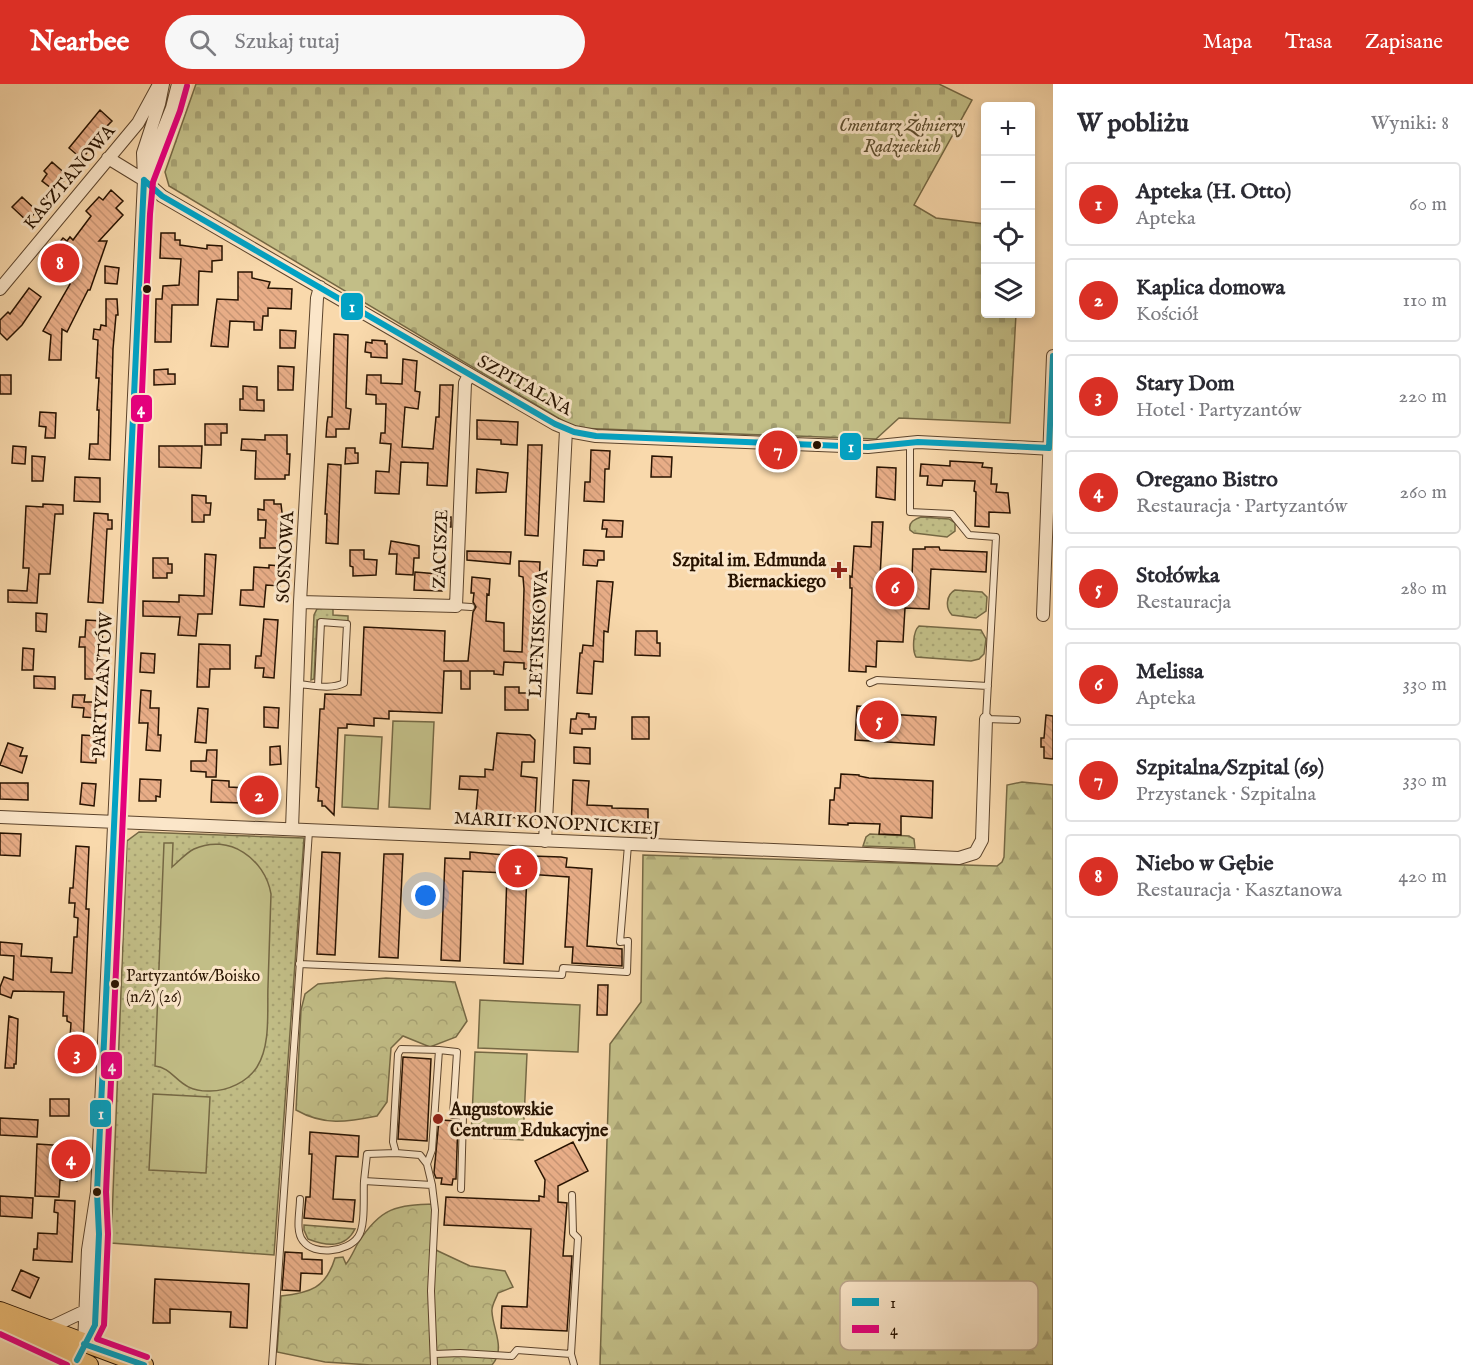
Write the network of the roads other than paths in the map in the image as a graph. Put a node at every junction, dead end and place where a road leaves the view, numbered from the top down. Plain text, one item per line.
1 (161, 84) edge
2 (178, 84) edge
3 (108, 158) junction
4 (144, 180) junction
5 (320, 287) junction
6 (0, 289) edge
7 (1053, 356) edge
8 (469, 375) junction
9 (566, 429) junction
10 (910, 442) junction
11 (1051, 449) edge
12 (300, 603) junction
13 (456, 606) junction
14 (471, 607) dead end
15 (1043, 615) dead end
16 (870, 683) dead end
17 (298, 684) junction
18 (318, 686) junction
19 (988, 686) junction
20 (986, 719) junction
21 (1017, 720) dead end
22 (0, 817) edge
23 (114, 823) junction
24 (292, 829) junction
25 (309, 831) junction
26 (545, 841) junction
27 (628, 844) junction
28 (299, 964) junction
29 (439, 1050) junction
30 (396, 1153) junction
31 (427, 1164) junction
32 (364, 1181) junction
33 (432, 1185) junction
34 (461, 1189) dead end
35 (97, 1192) junction
36 (572, 1195) dead end
37 (300, 1199) dead end
38 (0, 1311) edge
39 (85, 1311) junction
40 (0, 1324) edge
41 (47, 1329) junction
42 (435, 1354) junction
43 (572, 1354) junction
44 (83, 1356) edge
45 (144, 1365) edge
46 (272, 1365) edge
47 (434, 1365) edge
48 (574, 1365) edge

1 - 3 street, KASZTANOWA
1 - 4 street, PARTYZANTÓW
2 - 4 street
3 - 4 street, SZPITALNA
3 - 6 street, KASZTANOWA
4 - 5 street, SZPITALNA
4 - 23 street, PARTYZANTÓW
5 - 8 street, SZPITALNA
5 - 12 street, SOSNOWA
7 - 11 street
8 - 9 street, SZPITALNA
8 - 13 street, ZACISZE
9 - 10 street, SZPITALNA
9 - 26 street, LETNISKOWA
10 - 11 street, SZPITALNA
10 - 19 lane
11 - 15 street
12 - 13 street, ZACISZE
12 - 17 street, SOSNOWA
13 - 14 lane
16 - 19 lane
17 - 18 lane
17 - 24 street, SOSNOWA
18 - 18 lane
19 - 20 lane
20 - 21 lane
20 - 27 street, MARII KONOPNICKIEJ
22 - 23 street, MARII KONOPNICKIEJ
23 - 24 street, MARII KONOPNICKIEJ
23 - 35 street, PARTYZANTÓW
24 - 25 street, MARII KONOPNICKIEJ
25 - 26 street, MARII KONOPNICKIEJ
25 - 28 lane
26 - 27 street, MARII KONOPNICKIEJ
27 - 28 lane
28 - 46 lane
29 - 30 lane
29 - 31 lane
29 - 34 lane
30 - 31 lane
30 - 32 lane
31 - 33 lane
32 - 33 lane
32 - 37 lane
33 - 42 lane
35 - 39 street, PARTYZANTÓW
35 - 44 street, PARTYZANTÓW
36 - 43 lane
38 - 41 main road
39 - 41 street
39 - 44 street, PARTYZANTÓW
40 - 44 main road
41 - 44 main road
42 - 43 lane
42 - 47 lane
43 - 48 lane
44 - 45 main road

